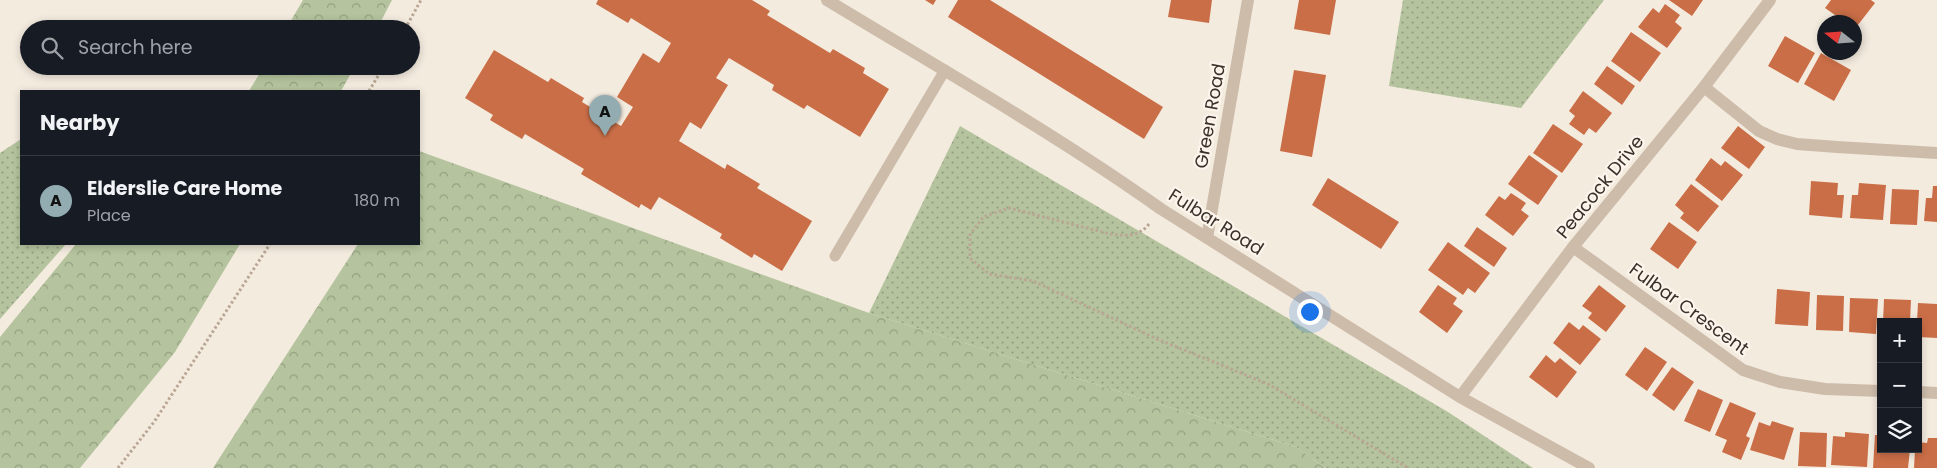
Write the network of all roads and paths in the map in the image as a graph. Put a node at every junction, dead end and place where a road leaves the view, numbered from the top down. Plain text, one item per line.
1 (421, 0) edge
2 (827, 0) edge
3 (1248, 0) edge
4 (1770, 0) edge
5 (410, 20) edge
6 (945, 70) junction
7 (379, 75) edge
8 (1704, 87) junction
9 (370, 90) edge
10 (1937, 154) edge
11 (1161, 209) junction
12 (1207, 238) junction
13 (269, 245) edge
14 (1573, 247) junction
15 (835, 256) dead end
16 (1877, 391) edge
17 (1922, 392) edge
18 (1937, 393) edge
19 (1460, 397) junction
20 (118, 468) edge
21 (1408, 468) edge
22 (1590, 468) edge

1 - 5 path
2 - 6 street, Fulbar Road
3 - 12 street, Green Road
4 - 8 street, Peacock Drive
6 - 11 street, Fulbar Road
6 - 15 lane
7 - 9 path
8 - 10 street
8 - 14 street, Peacock Drive
11 - 12 street, Fulbar Road
11 - 21 path
12 - 19 street, Fulbar Road
13 - 20 path
14 - 16 street, Fulbar Crescent
14 - 19 street, Peacock Drive
17 - 18 street
19 - 22 street, Fulbar Road

